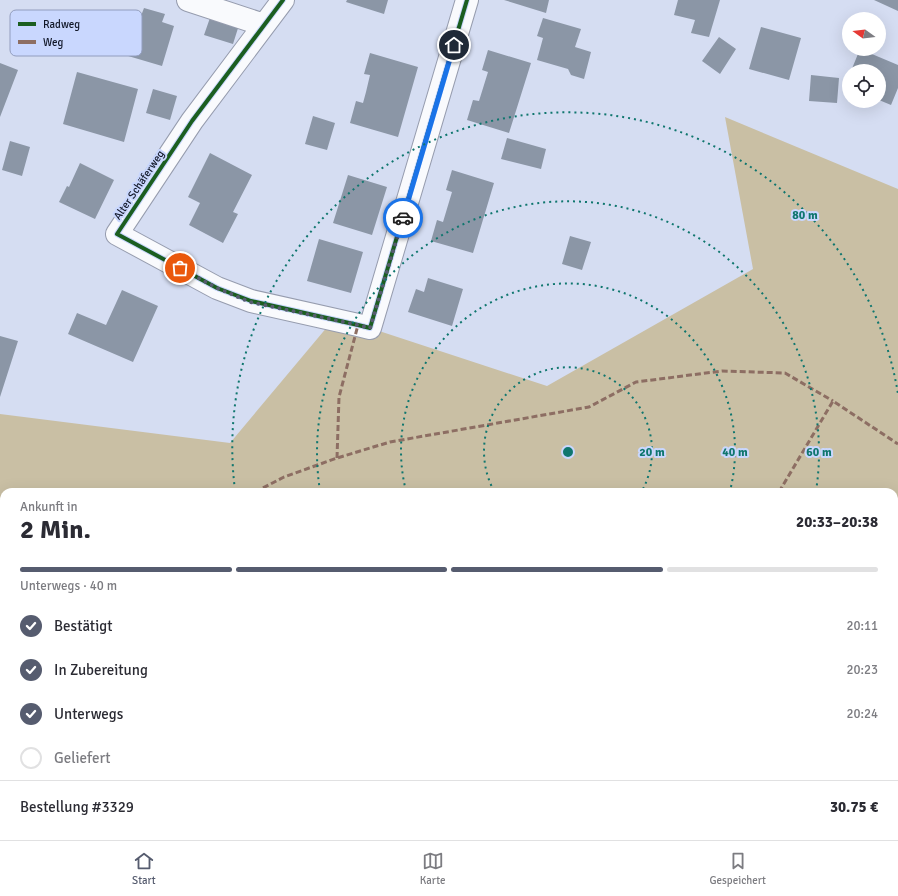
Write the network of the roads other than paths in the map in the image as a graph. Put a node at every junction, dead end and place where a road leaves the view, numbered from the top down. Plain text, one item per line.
1 (188, 0) edge
2 (283, 0) edge
3 (467, 0) edge
4 (264, 25) junction

1 - 4 street
2 - 4 street, Alter Schäferweg
3 - 4 street, Alter Schäferweg

